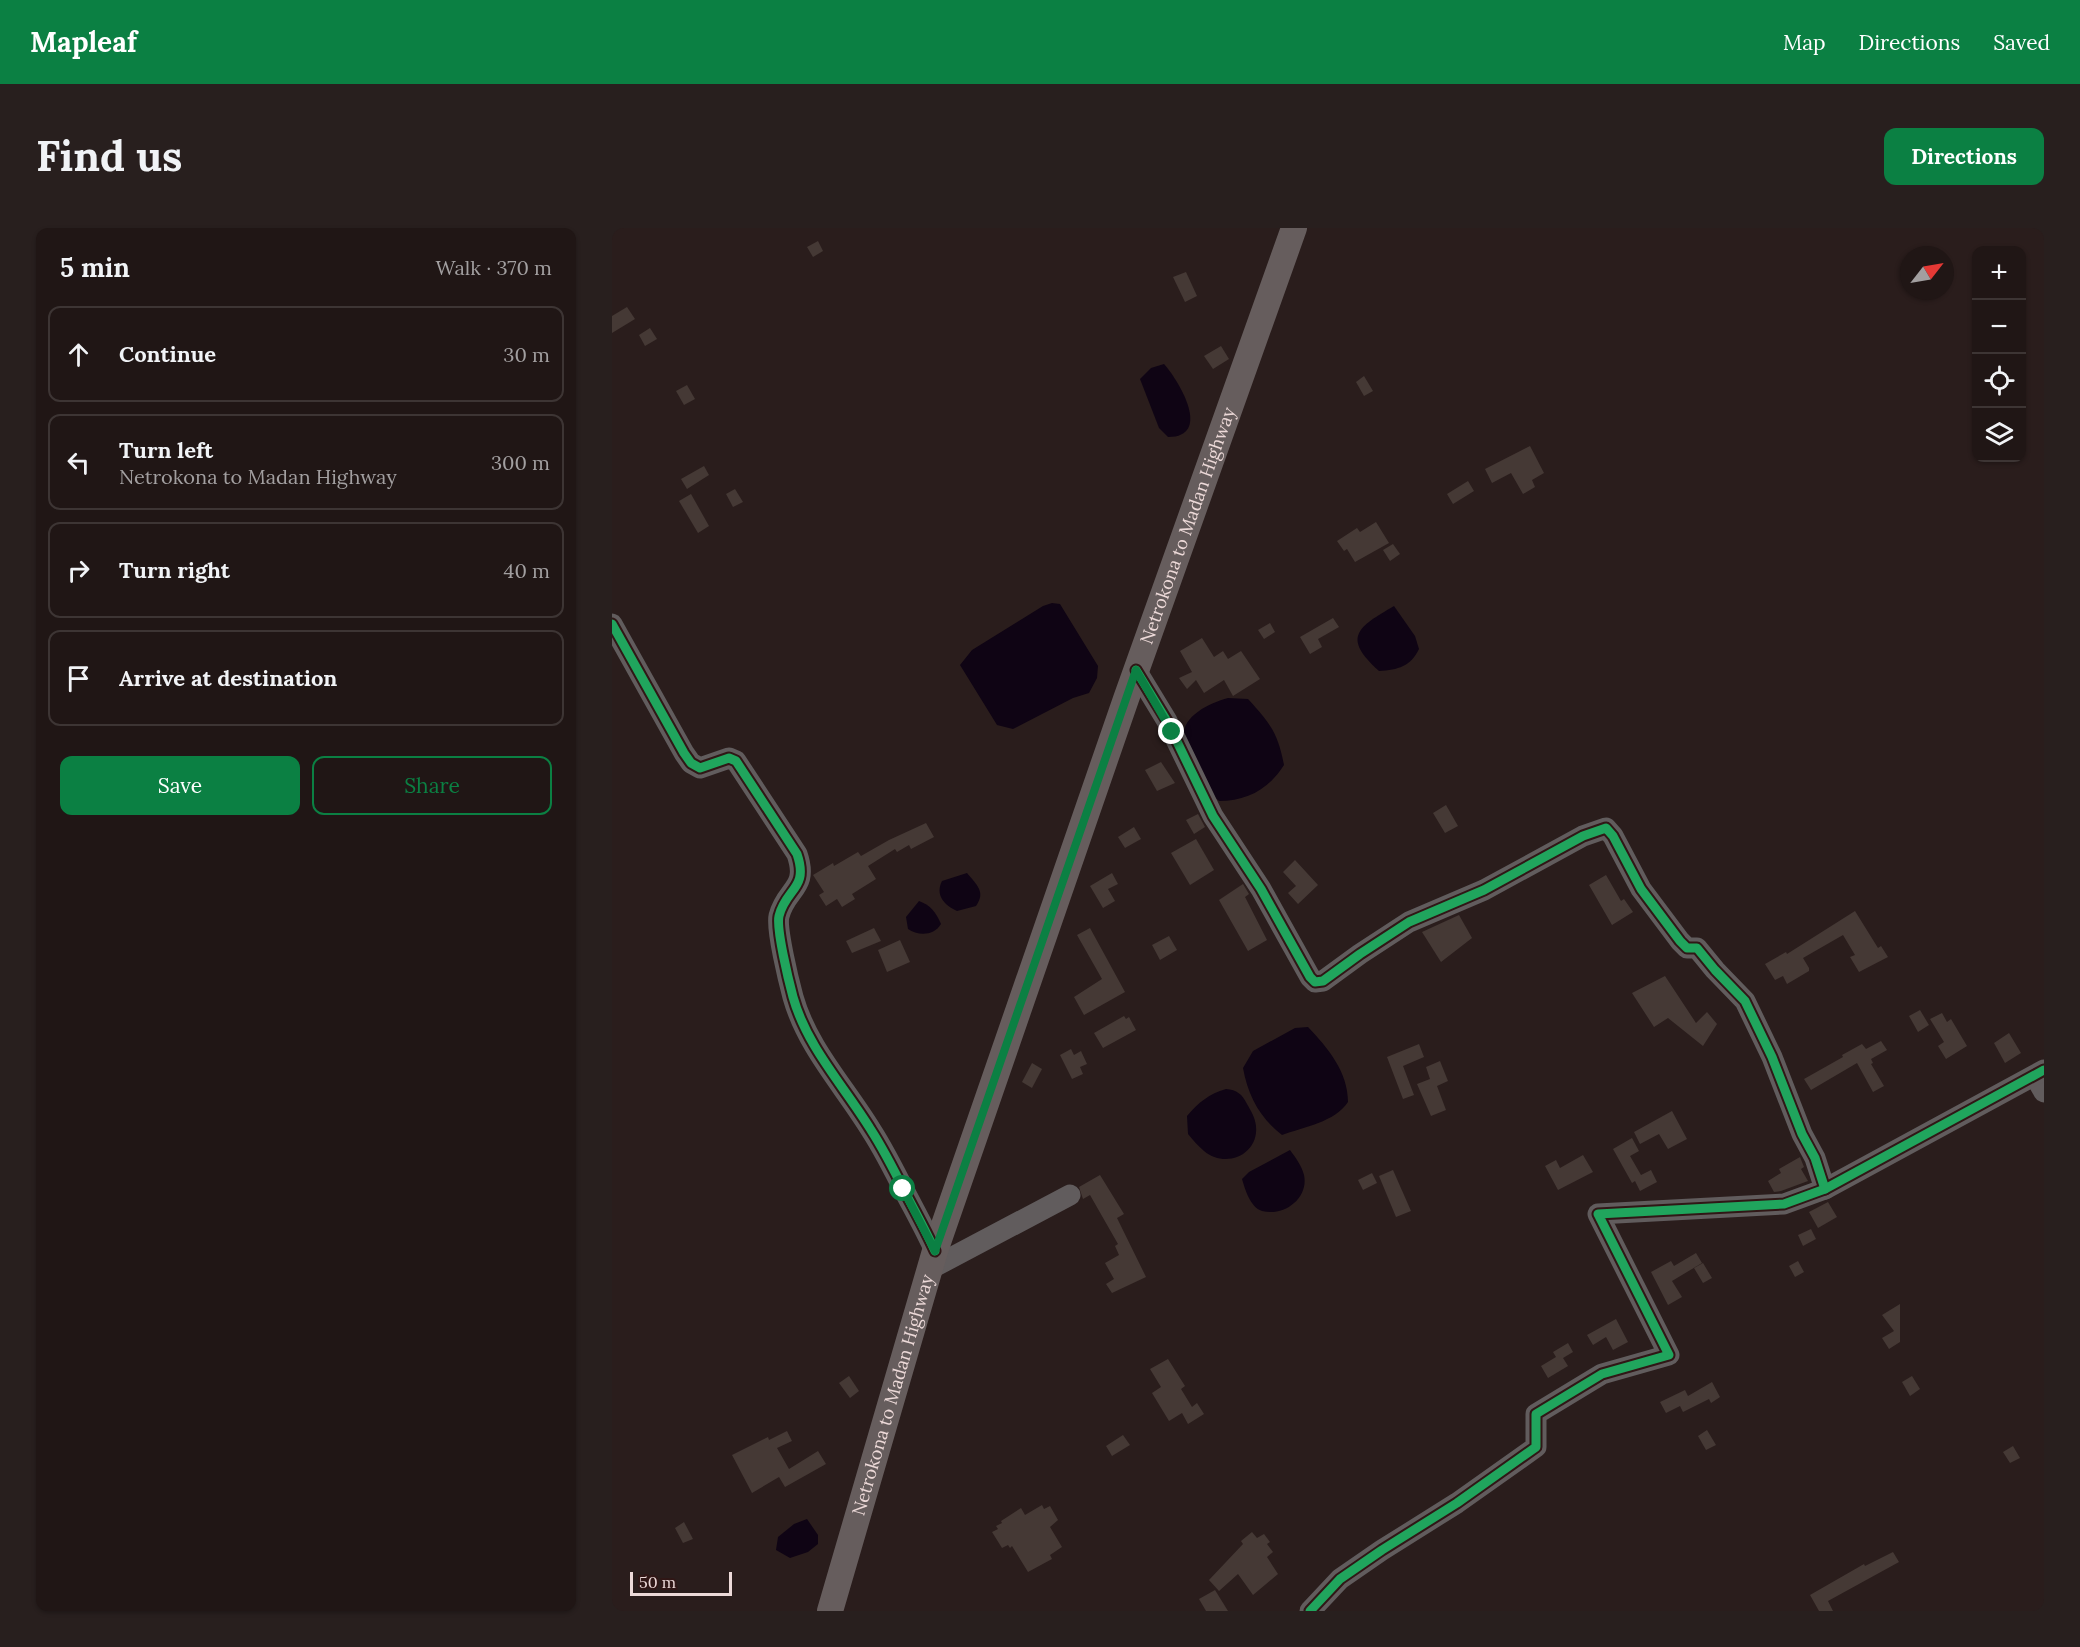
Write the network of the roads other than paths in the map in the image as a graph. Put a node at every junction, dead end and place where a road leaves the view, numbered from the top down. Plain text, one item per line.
1 (1294, 228) edge
2 (612, 624) edge
3 (1136, 670) junction
4 (2041, 1079) edge
5 (1825, 1189) junction
6 (1070, 1196) dead end
7 (932, 1260) junction
8 (830, 1611) edge
9 (1310, 1611) edge

1 - 3 main road, Netrokona to Madan Highway
2 - 7 street
3 - 5 street
3 - 7 main road, Netrokona to Madan Highway
4 - 5 street
5 - 9 street
6 - 7 street
7 - 8 main road, Netrokona to Madan Highway

